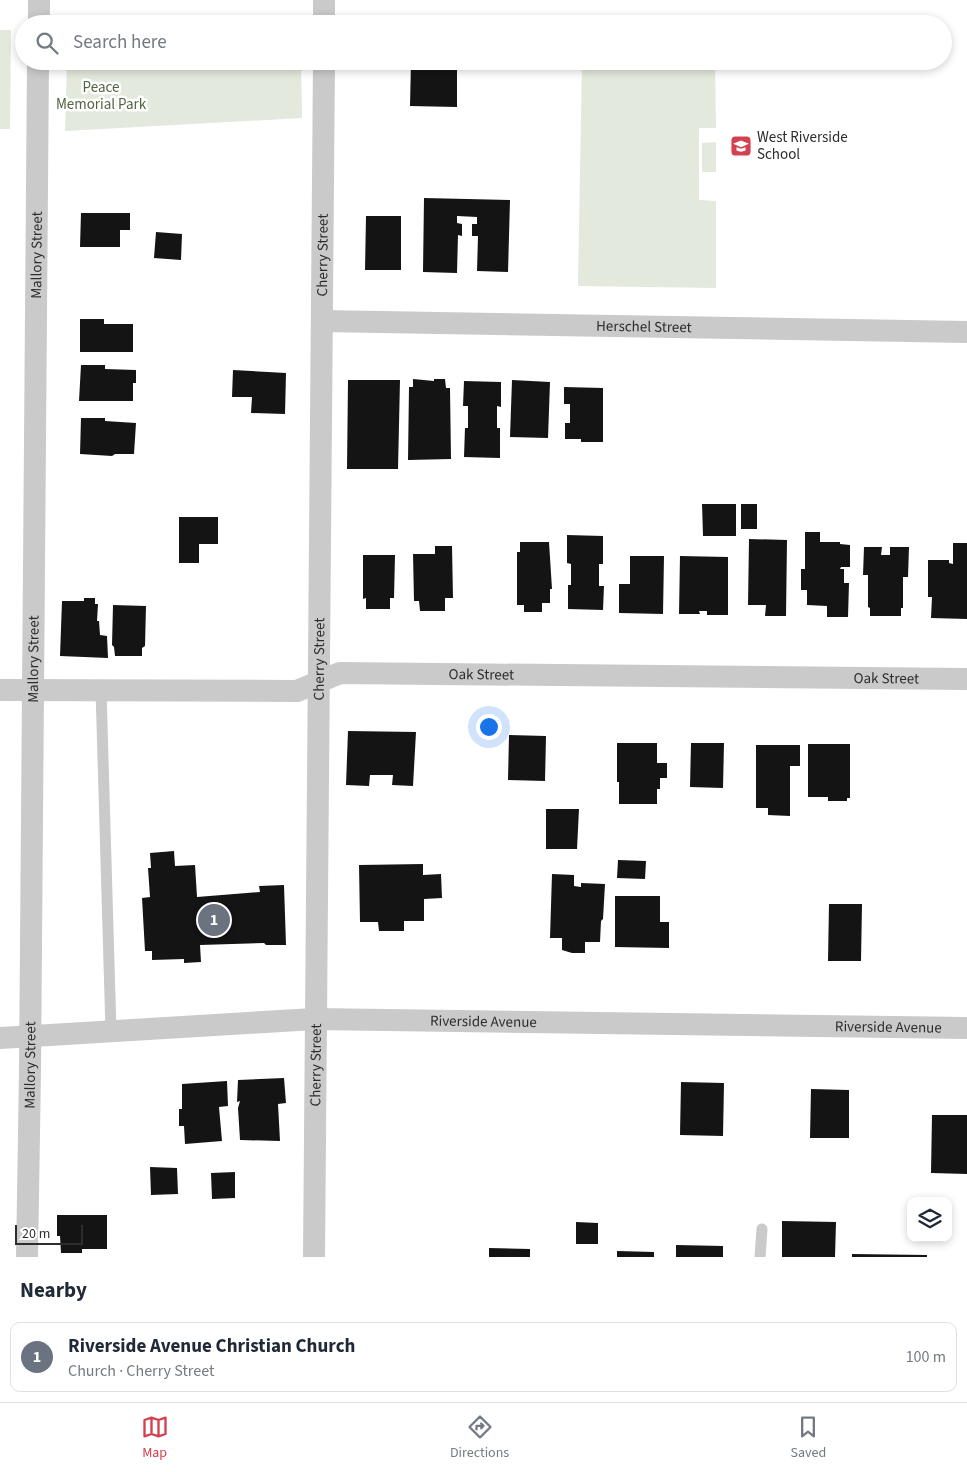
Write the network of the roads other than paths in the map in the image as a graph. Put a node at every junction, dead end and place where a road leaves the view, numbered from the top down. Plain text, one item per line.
1 (39, 0) edge
2 (324, 0) edge
3 (39, 15) edge
4 (324, 15) edge
5 (38, 70) edge
6 (324, 70) edge
7 (323, 321) junction
8 (967, 332) edge
9 (967, 679) edge
10 (319, 681) junction
11 (0, 690) edge
12 (33, 690) junction
13 (101, 690) junction
14 (314, 1019) junction
15 (967, 1028) edge
16 (110, 1031) junction
17 (30, 1036) junction
18 (0, 1038) edge
19 (762, 1228) dead end
20 (27, 1257) edge
21 (314, 1257) edge
22 (760, 1257) edge

1 - 3 street
2 - 4 street
5 - 12 street, Mallory Street
6 - 7 street, Cherry Street
7 - 8 street, Herschel Street
7 - 10 street, Cherry Street
9 - 10 street, Oak Street
10 - 13 street, Oak Street
10 - 14 street, Cherry Street
11 - 12 street, Oak Street
12 - 13 street, Oak Street
12 - 17 street, Mallory Street
13 - 16 lane
14 - 15 street, Riverside Avenue
14 - 16 street, Riverside Avenue
14 - 21 street, Cherry Street
16 - 17 street, Riverside Avenue
17 - 18 street, Riverside Avenue
17 - 20 street, Mallory Street
19 - 22 lane

